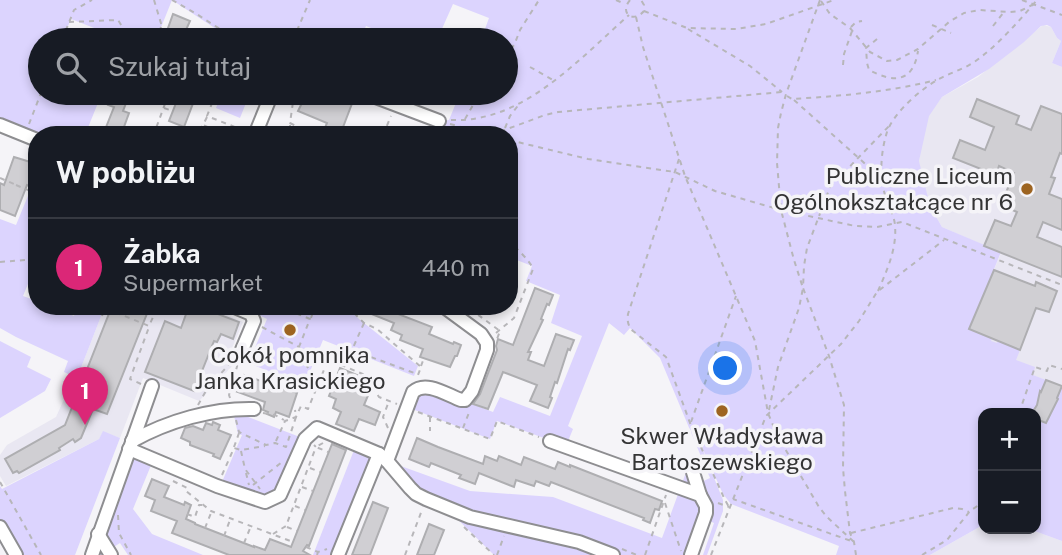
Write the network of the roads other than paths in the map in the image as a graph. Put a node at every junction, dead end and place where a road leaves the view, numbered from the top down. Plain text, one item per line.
1 (267, 105) edge
2 (398, 105) edge
3 (439, 121) road end
4 (0, 125) edge
5 (259, 126) edge
6 (28, 136) edge
7 (251, 315) edge
8 (455, 315) edge
9 (241, 352) road end
10 (146, 385) road end
11 (258, 411) road end
12 (544, 439) road end
13 (130, 445) junction
14 (383, 457) junction
15 (692, 469) dead end
16 (699, 495) junction
17 (0, 527) edge
18 (98, 534) junction
19 (616, 552) edge
20 (92, 554) edge
21 (16, 555) edge
22 (111, 555) edge
23 (338, 555) edge
24 (691, 555) edge

1 - 5 street
2 - 3 street
4 - 6 street
7 - 9 street
8 - 14 street
10 - 13 street
11 - 13 street
12 - 16 street
13 - 14 street
13 - 18 street
14 - 19 street
14 - 23 street
15 - 16 street
16 - 24 street
17 - 21 street
18 - 20 street
18 - 22 street

